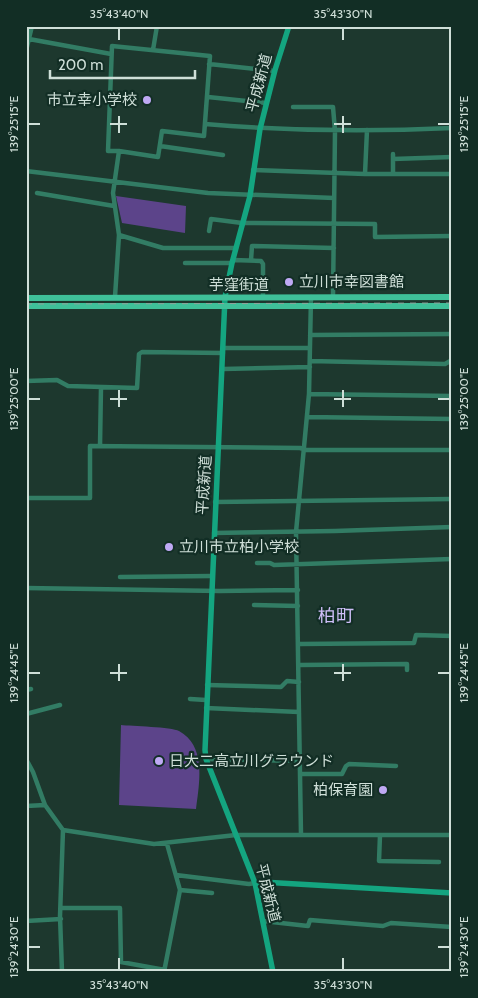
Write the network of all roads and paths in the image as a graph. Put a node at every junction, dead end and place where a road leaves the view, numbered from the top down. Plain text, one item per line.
1 (32, 26) edge
2 (157, 26) edge
3 (289, 26) edge
4 (29, 39) junction
5 (154, 50) junction
6 (26, 51) edge
7 (111, 54) junction
8 (209, 64) junction
9 (274, 72) junction
10 (208, 97) junction
11 (266, 103) junction
12 (293, 107) dead end
13 (205, 124) junction
14 (452, 128) edge
15 (260, 129) junction
16 (368, 130) junction
17 (335, 131) junction
18 (160, 146) junction
19 (119, 151) junction
20 (222, 155) dead end
21 (452, 157) edge
22 (253, 170) junction
23 (26, 171) edge
24 (335, 173) junction
25 (365, 174) junction
26 (393, 174) junction
27 (452, 174) edge
28 (114, 181) junction
29 (37, 193) dead end
30 (250, 196) junction
31 (334, 198) junction
32 (114, 206) junction
33 (242, 223) junction
34 (334, 225) junction
35 (209, 231) dead end
36 (119, 235) junction
37 (452, 236) edge
38 (236, 248) junction
39 (334, 248) junction
40 (251, 260) junction
41 (232, 262) junction
42 (185, 263) dead end
43 (115, 297) junction
44 (263, 297) junction
45 (311, 297) junction
46 (333, 297) junction
47 (452, 297) edge
48 (26, 298) edge
49 (225, 298) junction
50 (26, 306) edge
51 (311, 306) junction
52 (452, 306) edge
53 (225, 307) junction
54 (452, 334) edge
55 (310, 335) junction
56 (310, 348) junction
57 (223, 351) junction
58 (452, 360) edge
59 (310, 364) junction
60 (223, 369) junction
61 (26, 381) edge
62 (101, 387) junction
63 (309, 394) junction
64 (452, 396) edge
65 (307, 417) junction
66 (452, 419) edge
67 (100, 446) junction
68 (219, 447) junction
69 (304, 450) junction
70 (452, 450) edge
71 (26, 498) edge
72 (452, 499) edge
73 (215, 502) junction
74 (298, 502) junction
75 (452, 527) edge
76 (296, 532) junction
77 (214, 533) junction
78 (452, 559) edge
79 (257, 563) dead end
80 (297, 564) junction
81 (212, 576) junction
82 (120, 577) dead end
83 (26, 588) edge
84 (298, 590) junction
85 (211, 591) junction
86 (254, 605) dead end
87 (298, 606) junction
88 (452, 636) edge
89 (299, 644) junction
90 (299, 665) junction
91 (407, 670) dead end
92 (299, 682) junction
93 (207, 685) junction
94 (190, 699) dead end
95 (206, 700) junction
96 (60, 705) dead end
97 (206, 708) junction
98 (299, 712) junction
99 (26, 714) edge
100 (206, 758) junction
101 (26, 759) edge
102 (300, 761) junction
103 (396, 766) dead end
104 (301, 774) junction
105 (45, 805) junction
106 (26, 806) edge
107 (63, 830) junction
108 (236, 835) junction
109 (301, 835) junction
110 (380, 835) junction
111 (452, 835) edge
112 (167, 844) junction
113 (439, 862) dead end
114 (176, 875) junction
115 (255, 882) junction
116 (180, 890) junction
117 (452, 893) edge
118 (212, 894) dead end
119 (61, 908) junction
120 (61, 919) junction
121 (26, 922) edge
122 (263, 922) junction
123 (452, 927) edge
124 (164, 971) edge
125 (62, 972) edge
126 (176, 972) edge
127 (273, 972) edge

1 - 4 street
2 - 5 street
3 - 9 street, 平成新道
4 - 6 street
4 - 7 street
5 - 7 street
5 - 8 street
7 - 19 street
8 - 9 street
8 - 10 street
9 - 11 street, 平成新道
10 - 11 street
10 - 13 street
11 - 15 street, 平成新道
12 - 17 street
13 - 15 street
13 - 18 street
14 - 16 street
15 - 17 street
15 - 22 street, 平成新道
16 - 17 street
16 - 25 street
17 - 24 street
18 - 19 street
18 - 20 street
19 - 28 street
21 - 26 street
22 - 24 street
22 - 30 street, 平成新道
23 - 28 street
24 - 25 street
24 - 31 street
25 - 26 street
26 - 27 street
28 - 30 street
28 - 32 street
29 - 32 street
30 - 31 street
30 - 33 street, 平成新道
31 - 34 street
32 - 36 street
33 - 34 street
33 - 35 street
33 - 38 street, 平成新道
34 - 37 street
34 - 39 street
36 - 38 street
36 - 43 street
38 - 41 street, 平成新道
39 - 40 street
39 - 46 street
40 - 41 street
40 - 44 street
41 - 42 street
41 - 49 street, 平成新道
43 - 48 main road, 芋窪街道
43 - 49 main road, 芋窪街道
44 - 45 main road, 芋窪街道
44 - 49 main road, 芋窪街道
45 - 46 main road, 芋窪街道
45 - 51 street
46 - 47 main road, 芋窪街道
49 - 53 street, 平成新道
50 - 53 main road, 芋窪街道
51 - 52 main road, 芋窪街道
51 - 53 main road, 芋窪街道
51 - 55 street
53 - 57 street, 平成新道
54 - 55 street
55 - 56 street
56 - 57 street
56 - 59 street
57 - 60 street, 平成新道
57 - 62 street
58 - 59 street
59 - 60 street
59 - 63 street
60 - 68 street, 平成新道
61 - 62 street
62 - 67 street
63 - 64 street
63 - 65 street
65 - 66 street
65 - 69 street
67 - 68 street
67 - 71 street
68 - 69 street
68 - 73 street, 平成新道
69 - 70 street
69 - 74 street
72 - 74 street
73 - 74 street
73 - 77 street, 平成新道
74 - 76 street
75 - 76 street
76 - 77 street
76 - 80 street
77 - 81 street, 平成新道
78 - 80 street
79 - 80 street
80 - 84 street
81 - 82 street
81 - 85 street, 平成新道
83 - 85 street
84 - 85 street
84 - 87 street
85 - 93 street, 平成新道
86 - 87 street
87 - 89 street
88 - 89 street
89 - 90 street
90 - 91 street
90 - 92 street
92 - 93 street
92 - 98 street
93 - 95 street, 平成新道
94 - 95 street
95 - 97 street, 平成新道
96 - 99 street
97 - 98 street
97 - 100 street, 平成新道
98 - 102 street
100 - 102 street
100 - 108 street, 平成新道
101 - 105 street
102 - 104 street
103 - 104 street
104 - 109 street
105 - 106 street
105 - 107 street
107 - 112 street
107 - 119 street
108 - 109 street
108 - 112 street
108 - 115 street, 平成新道
109 - 110 street
110 - 111 street
110 - 113 street
112 - 114 street
114 - 115 street
114 - 116 street
115 - 117 street
115 - 122 street, 平成新道
116 - 118 street
116 - 124 street
119 - 120 street
119 - 124 street
120 - 121 street
120 - 125 street
122 - 123 street
122 - 127 street, 平成新道
124 - 126 street

